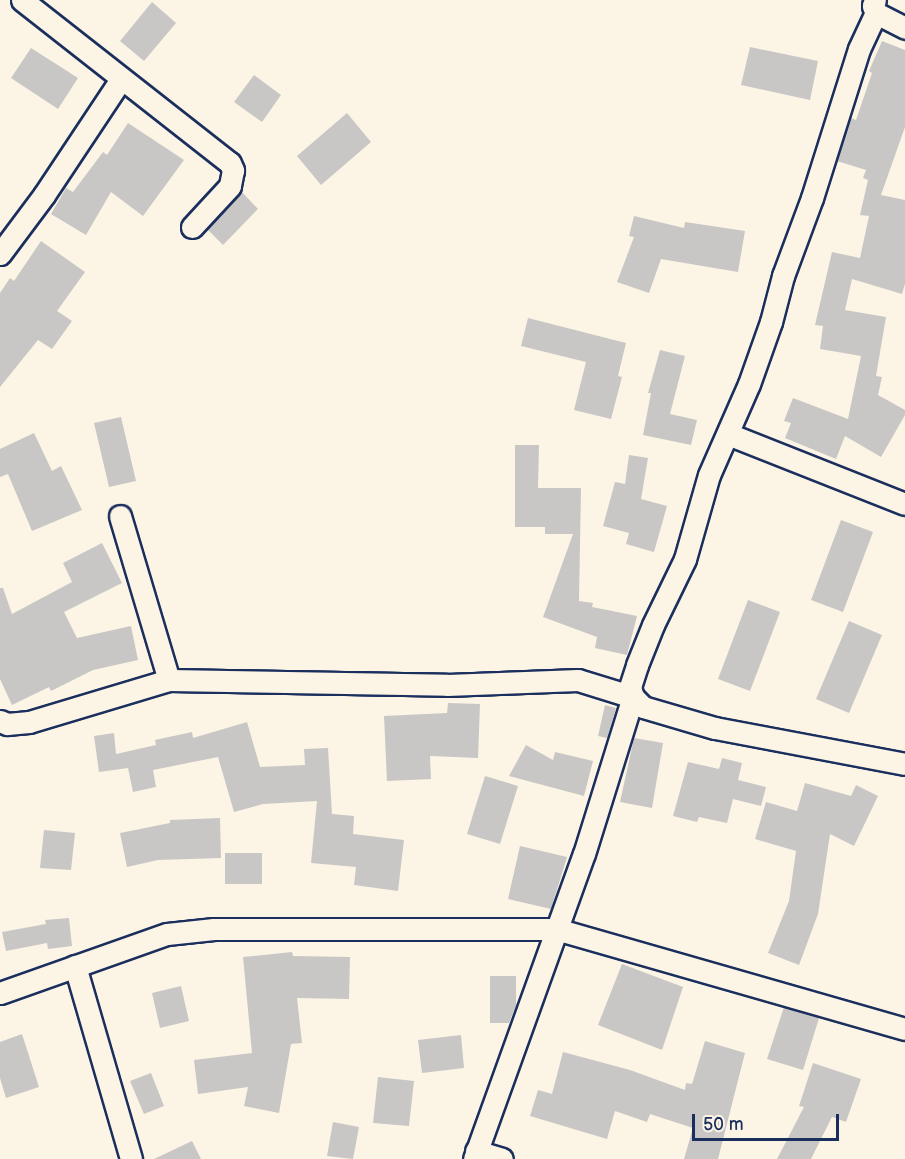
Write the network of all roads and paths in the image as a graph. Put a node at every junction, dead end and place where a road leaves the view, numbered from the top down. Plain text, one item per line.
1 (22, 0) edge
2 (875, 6) edge
3 (905, 28) edge
4 (122, 79) junction
5 (192, 227) dead end
6 (0, 254) edge
7 (728, 434) junction
8 (905, 504) edge
9 (120, 516) dead end
10 (170, 680) junction
11 (633, 697) junction
12 (2, 724) edge
13 (905, 764) edge
14 (556, 929) junction
15 (75, 966) junction
16 (0, 993) edge
17 (905, 1029) edge
18 (475, 1155) edge
19 (131, 1159) edge
20 (502, 1159) edge

1 - 4 street
2 - 3 street
2 - 7 street
4 - 5 street
4 - 6 street
7 - 8 street
7 - 11 street
9 - 10 street
10 - 11 street
10 - 12 street
11 - 13 street
11 - 14 street
14 - 15 street
14 - 17 street
14 - 18 street
15 - 16 street
15 - 19 street
18 - 20 street

